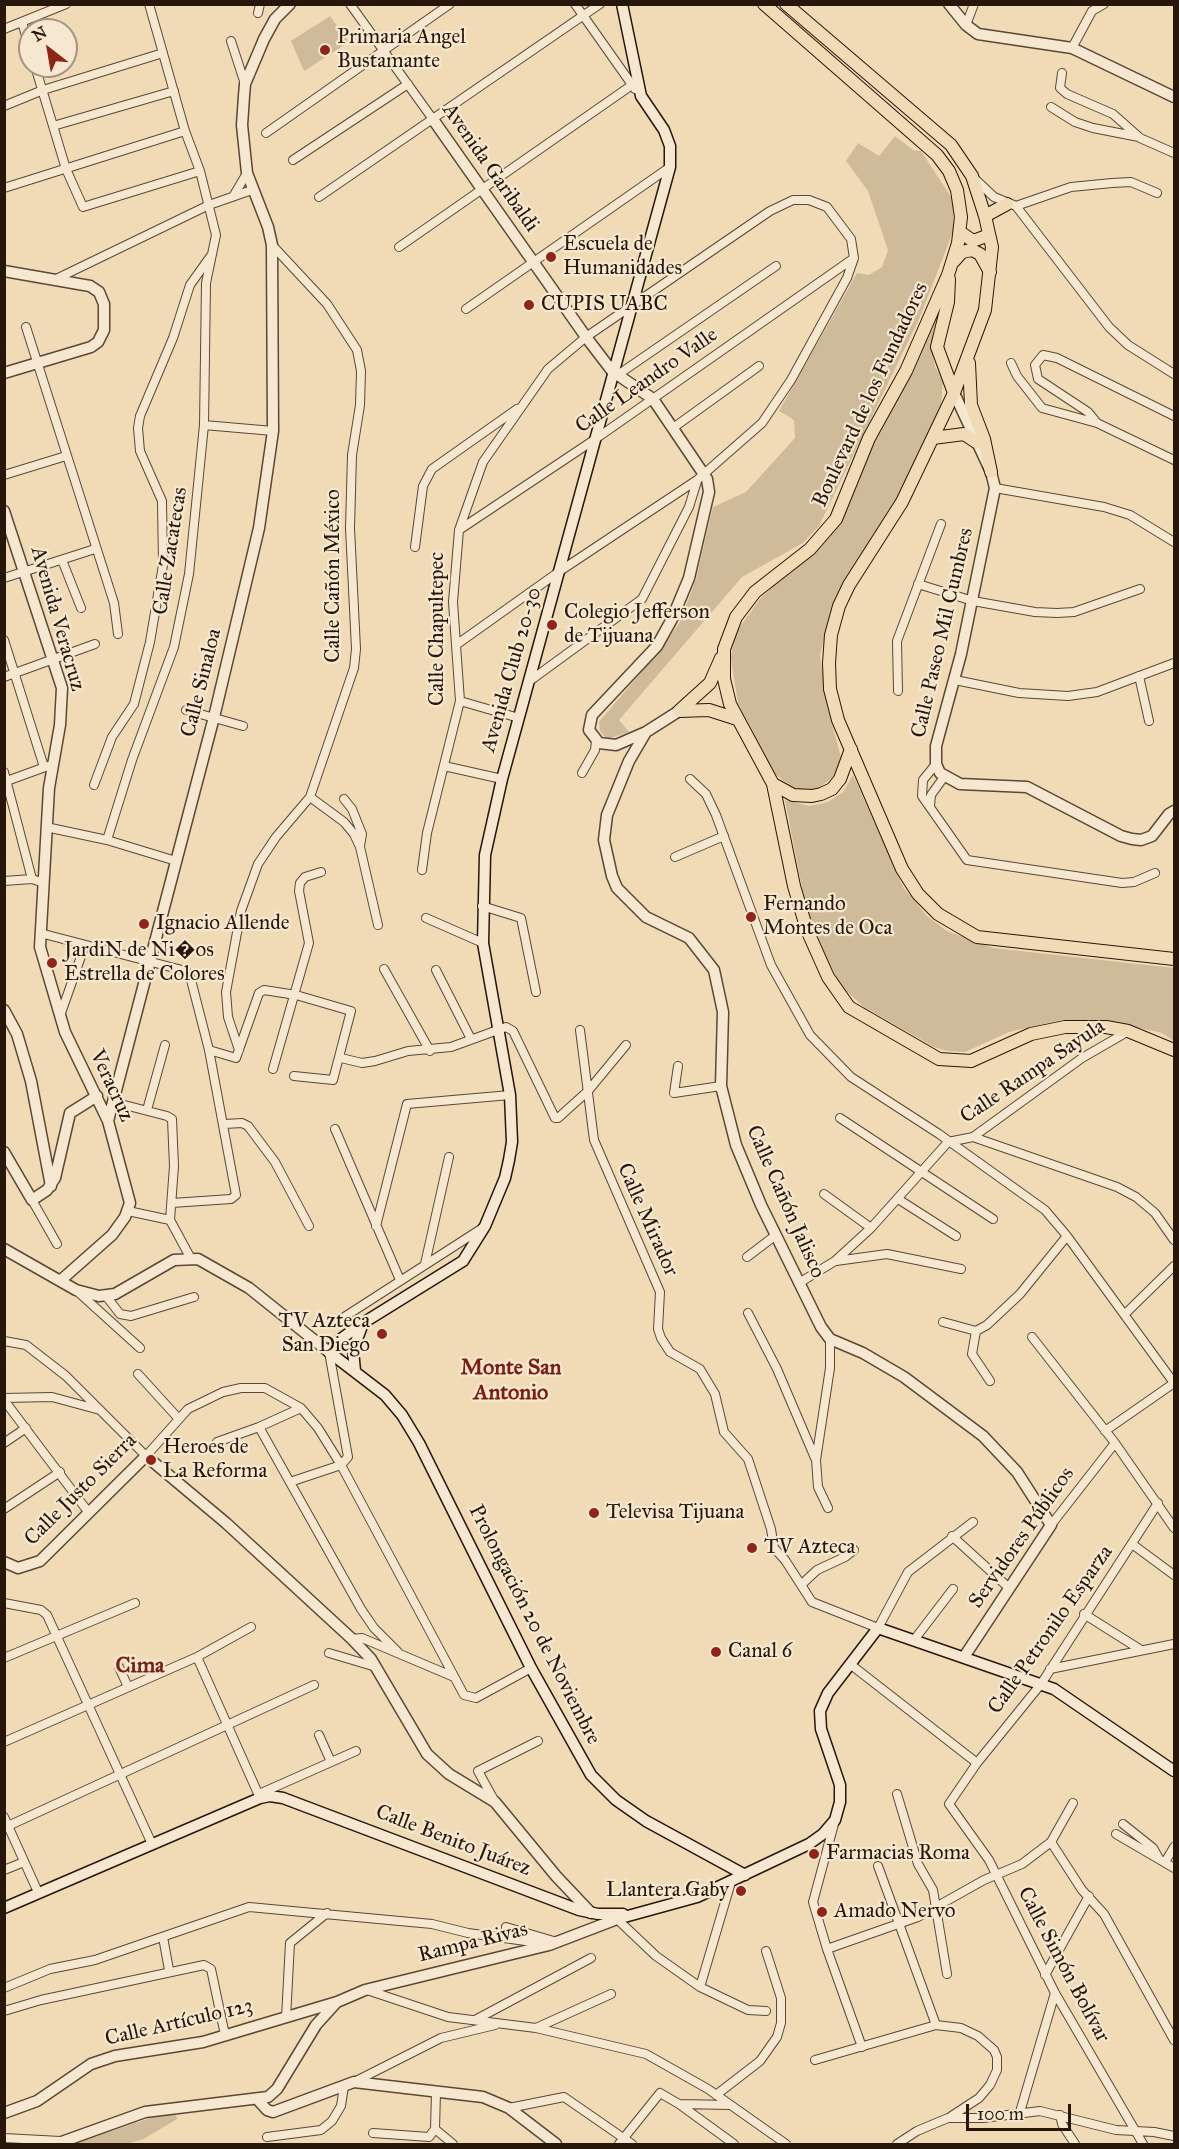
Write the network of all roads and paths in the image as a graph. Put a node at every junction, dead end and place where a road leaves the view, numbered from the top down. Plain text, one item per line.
1 (66, 4) edge
2 (149, 4) edge
3 (290, 4) edge
4 (350, 4) edge
5 (450, 4) edge
6 (575, 4) edge
7 (600, 4) edge
8 (622, 4) edge
9 (764, 4) edge
10 (786, 4) edge
11 (949, 4) edge
12 (974, 4) edge
13 (1104, 4) edge
14 (583, 16) junction
15 (32, 18) edge
16 (18, 24) edge
17 (966, 25) junction
18 (4, 29) edge
19 (231, 41) dead end
20 (1072, 48) junction
21 (383, 51) junction
22 (163, 53) junction
23 (1062, 73) dead end
24 (39, 78) edge
25 (245, 84) junction
26 (408, 84) junction
27 (632, 85) junction
28 (43, 90) junction
29 (174, 92) junction
30 (641, 96) junction
31 (1174, 97) edge
32 (4, 106) edge
33 (1051, 107) dead end
34 (432, 118) junction
35 (53, 126) junction
36 (185, 131) junction
37 (266, 133) dead end
38 (1140, 138) junction
39 (1174, 153) edge
40 (293, 160) dead end
41 (670, 167) junction
42 (66, 169) junction
43 (200, 171) junction
44 (248, 173) junction
45 (972, 176) junction
46 (4, 188) edge
47 (252, 190) junction
48 (482, 190) junction
49 (1157, 193) dead end
50 (234, 196) junction
51 (319, 196) dead end
52 (209, 205) junction
53 (1011, 205) junction
54 (986, 216) junction
55 (960, 232) junction
56 (989, 235) junction
57 (272, 245) junction
58 (399, 247) dead end
59 (211, 256) junction
60 (854, 258) junction
61 (532, 263) junction
62 (776, 266) dead end
63 (950, 269) junction
64 (4, 271) edge
65 (990, 273) junction
66 (56, 279) junction
67 (631, 306) junction
68 (466, 309) dead end
69 (26, 327) dead end
70 (586, 337) junction
71 (970, 349) junction
72 (37, 362) junction
73 (1011, 363) dead end
74 (759, 366) dead end
75 (616, 372) junction
76 (4, 373) edge
77 (1174, 374) edge
78 (954, 393) junction
79 (653, 399) junction
80 (522, 405) junction
81 (1174, 416) edge
82 (1097, 423) junction
83 (204, 425) junction
84 (673, 428) junction
85 (273, 431) junction
86 (933, 438) junction
87 (594, 440) junction
88 (976, 442) junction
89 (66, 456) junction
90 (1174, 460) edge
91 (991, 472) junction
92 (4, 475) edge
93 (700, 477) junction
94 (995, 488) junction
95 (4, 511) edge
96 (940, 524) dead end
97 (459, 531) junction
98 (1174, 542) edge
99 (416, 547) dead end
100 (95, 549) junction
101 (62, 560) junction
102 (560, 571) junction
103 (24, 572) junction
104 (4, 578) edge
105 (918, 584) junction
106 (1140, 589) dead end
107 (973, 601) junction
108 (81, 608) dead end
109 (118, 634) dead end
110 (4, 640) edge
111 (95, 644) dead end
112 (456, 645) junction
113 (724, 649) junction
114 (53, 658) junction
115 (1174, 663) edge
116 (15, 672) junction
117 (1139, 676) junction
118 (4, 677) edge
119 (531, 680) junction
120 (955, 681) junction
121 (898, 691) dead end
122 (460, 701) junction
123 (186, 710) dead end
124 (679, 711) junction
125 (214, 717) junction
126 (519, 718) junction
127 (736, 719) junction
128 (1149, 721) dead end
129 (243, 726) dead end
130 (646, 732) junction
131 (596, 741) junction
132 (851, 749) junction
133 (936, 764) junction
134 (48, 766) junction
135 (444, 766) junction
136 (4, 772) edge
137 (582, 773) dead end
138 (944, 777) junction
139 (502, 778) junction
140 (690, 779) dead end
141 (6, 782) edge
142 (773, 784) junction
143 (94, 785) dead end
144 (310, 797) junction
145 (344, 799) dead end
146 (930, 806) junction
147 (1174, 812) edge
148 (46, 827) junction
149 (724, 836) junction
150 (107, 840) junction
151 (360, 847) junction
152 (675, 857) dead end
153 (176, 861) junction
154 (422, 870) dead end
155 (321, 872) dead end
156 (1155, 873) dead end
157 (32, 879) junction
158 (4, 881) edge
159 (44, 883) junction
160 (482, 906) junction
161 (426, 918) dead end
162 (378, 925) dead end
163 (40, 933) junction
164 (483, 943) junction
165 (85, 945) junction
166 (1174, 959) edge
167 (152, 961) junction
168 (384, 969) dead end
169 (436, 970) dead end
170 (536, 992) dead end
171 (296, 995) junction
172 (4, 1011) edge
173 (61, 1013) junction
174 (499, 1027) junction
175 (580, 1030) dead end
176 (1128, 1031) junction
177 (471, 1039) junction
178 (165, 1045) dead end
179 (626, 1046) dead end
180 (209, 1050) junction
181 (1174, 1050) edge
182 (430, 1051) junction
183 (237, 1054) junction
184 (341, 1058) junction
185 (678, 1066) dead end
186 (273, 1069) dead end
187 (294, 1076) dead end
188 (721, 1086) junction
189 (588, 1091) junction
190 (510, 1095) junction
191 (97, 1096) junction
192 (113, 1102) junction
193 (147, 1110) junction
194 (840, 1118) dead end
195 (108, 1121) junction
196 (225, 1124) junction
197 (334, 1130) dead end
198 (973, 1137) junction
199 (948, 1142) junction
200 (4, 1152) edge
201 (449, 1157) dead end
202 (921, 1171) junction
203 (51, 1186) junction
204 (824, 1194) dead end
205 (898, 1199) junction
206 (32, 1200) junction
207 (172, 1203) junction
208 (128, 1211) junction
209 (993, 1218) dead end
210 (170, 1220) junction
211 (309, 1226) dead end
212 (376, 1226) junction
213 (485, 1226) junction
214 (871, 1228) junction
215 (776, 1235) junction
216 (956, 1236) dead end
217 (1067, 1236) junction
218 (1174, 1240) edge
219 (57, 1244) dead end
220 (4, 1249) edge
221 (190, 1257) junction
222 (747, 1257) dead end
223 (835, 1261) junction
224 (425, 1264) junction
225 (1174, 1266) edge
226 (961, 1269) dead end
227 (400, 1280) junction
228 (60, 1281) junction
229 (800, 1283) junction
230 (76, 1290) junction
231 (106, 1296) junction
232 (194, 1297) dead end
233 (748, 1313) dead end
234 (1125, 1314) junction
235 (338, 1321) dead end
236 (943, 1322) dead end
237 (363, 1323) junction
238 (976, 1331) junction
239 (1032, 1337) dead end
240 (830, 1339) junction
241 (4, 1341) edge
242 (140, 1348) dead end
243 (329, 1352) junction
244 (355, 1371) junction
245 (138, 1374) dead end
246 (990, 1381) dead end
247 (1174, 1383) edge
248 (4, 1399) edge
249 (301, 1408) junction
250 (102, 1411) junction
251 (177, 1419) junction
252 (259, 1427) junction
253 (26, 1428) junction
254 (1105, 1431) junction
255 (217, 1442) dead end
256 (4, 1443) edge
257 (1114, 1443) junction
258 (146, 1456) junction
259 (816, 1460) junction
260 (341, 1465) junction
261 (60, 1472) junction
262 (290, 1482) junction
263 (1158, 1503) junction
264 (828, 1508) dead end
265 (4, 1509) edge
266 (89, 1513) junction
267 (973, 1522) dead end
268 (1051, 1525) junction
269 (1174, 1528) edge
270 (952, 1536) junction
271 (1132, 1544) junction
272 (854, 1550) dead end
273 (4, 1562) edge
274 (1174, 1575) edge
275 (801, 1586) junction
276 (1008, 1587) junction
277 (953, 1589) dead end
278 (4, 1603) edge
279 (135, 1604) dead end
280 (1084, 1614) junction
281 (250, 1627) dead end
282 (878, 1628) junction
283 (58, 1636) junction
284 (352, 1639) junction
285 (914, 1640) junction
286 (1174, 1644) edge
287 (1141, 1650) junction
288 (398, 1652) junction
289 (329, 1653) dead end
290 (964, 1656) junction
291 (197, 1657) junction
292 (4, 1658) edge
293 (850, 1664) junction
294 (118, 1667) dead end
295 (375, 1667) junction
296 (531, 1668) junction
297 (1050, 1670) junction
298 (454, 1677) junction
299 (314, 1684) dead end
300 (1041, 1684) junction
301 (128, 1687) junction
302 (88, 1705) junction
303 (228, 1726) junction
304 (319, 1735) dead end
305 (538, 1741) dead end
306 (4, 1742) edge
307 (356, 1751) dead end
308 (331, 1762) junction
309 (977, 1763) junction
310 (1174, 1771) edge
311 (119, 1776) junction
312 (897, 1794) dead end
313 (259, 1796) junction
314 (495, 1802) junction
315 (1072, 1803) dead end
316 (949, 1804) joint
317 (4, 1818) edge
318 (835, 1820) junction
319 (1123, 1824) dead end
320 (8, 1826) junction
321 (1116, 1834) dead end
322 (1052, 1842) junction
323 (152, 1844) junction
324 (1174, 1847) edge
325 (1161, 1860) junction
326 (24, 1862) junction
327 (878, 1866) dead end
328 (1174, 1868) edge
329 (4, 1870) edge
330 (745, 1875) junction
331 (995, 1875) junction
332 (731, 1882) junction
333 (38, 1892) junction
334 (1089, 1896) junction
335 (4, 1908) edge
336 (936, 1908) junction
337 (327, 1913) junction
338 (591, 1913) junction
339 (633, 1914) junction
340 (617, 1919) junction
341 (899, 1923) junction
342 (506, 1927) dead end
343 (163, 1937) junction
344 (553, 1943) junction
345 (827, 1949) junction
346 (766, 1951) dead end
347 (591, 1958) dead end
348 (169, 1970) junction
349 (946, 1974) dead end
350 (1045, 1975) junction
351 (700, 1987) junction
352 (4, 1988) edge
353 (365, 1990) junction
354 (612, 1994) dead end
355 (1055, 1994) junction
356 (337, 2002) junction
357 (4, 2011) edge
358 (766, 2012) dead end
359 (286, 2018) junction
360 (475, 2020) junction
361 (502, 2024) junction
362 (936, 2025) junction
363 (536, 2028) junction
364 (225, 2035) junction
365 (1174, 2040) edge
366 (862, 2047) junction
367 (815, 2060) dead end
368 (349, 2084) junction
369 (436, 2092) junction
370 (716, 2095) junction
371 (257, 2099) junction
372 (679, 2104) junction
373 (730, 2105) junction
374 (509, 2108) junction
375 (1020, 2112) junction
376 (4, 2113) edge
377 (1060, 2115) junction
378 (948, 2118) junction
379 (435, 2129) junction
380 (1135, 2131) junction
381 (372, 2133) dead end
382 (1174, 2136) edge
383 (267, 2137) dead end
384 (4, 2138) edge
385 (622, 2142) edge
386 (60, 2143) edge
387 (453, 2145) edge
388 (556, 2145) edge
389 (632, 2145) edge
390 (734, 2145) edge
391 (786, 2145) edge
392 (897, 2145) edge
393 (1075, 2145) edge
394 (1143, 2145) edge

1 - 15 street
2 - 22 street, Calle Zacatecas
3 - 25 street
4 - 21 street, Avenida Garibaldi
5 - 21 street
6 - 14 street
7 - 14 street
8 - 30 street
9 - 55 main road, Boulevard de los Fundadores
10 - 45 main road
11 - 17 street
12 - 17 street
13 - 20 street
14 - 27 street
14 - 34 street
16 - 18 street
17 - 20 street
19 - 25 street
20 - 31 street
21 - 26 street, Avenida Garibaldi
21 - 37 street
22 - 28 street
22 - 29 street, Calle Zacatecas
23 - 38 street
24 - 28 street
25 - 44 street, Calle Sinaloa
26 - 34 street, Avenida Garibaldi
26 - 40 street
27 - 30 street
27 - 48 street
28 - 32 street
28 - 35 street
29 - 35 street
29 - 36 street, Calle Zacatecas
30 - 41 street, Avenida Club 20-30
33 - 38 street
34 - 48 street, Avenida Garibaldi
34 - 51 street
35 - 42 street
36 - 42 street
36 - 43 street, Calle Zacatecas
38 - 39 street
41 - 61 street
41 - 67 street, Avenida Club 20-30
42 - 43 street
42 - 46 street
43 - 52 street, Calle Zacatecas
44 - 47 street, Calle Sinaloa
44 - 50 street
45 - 53 street
45 - 54 main road
47 - 50 street
47 - 57 street, Calle Sinaloa
48 - 58 street
48 - 61 street, Avenida Garibaldi
49 - 53 street
50 - 52 street
52 - 59 street, Calle Zacatecas
52 - 66 street
53 - 54 main road
53 - 77 street
54 - 56 main road
55 - 56 main road
55 - 63 main road, Boulevard de los Fundadores
56 - 65 main road
57 - 85 street, Calle Sinaloa
57 - 144 street, Calle Cañón México
59 - 83 street, Calle Zacatecas
59 - 143 street
60 - 67 street, Calle Chapultepec
60 - 79 street, Calle Leandro Valle
60 - 93 street
61 - 68 street
61 - 70 street, Avenida Garibaldi
62 - 75 street
63 - 65 main road
63 - 78 main road
63 - 113 main road, Boulevard de los Fundadores
64 - 66 street
65 - 71 main road
66 - 72 street
67 - 70 street, Calle Chapultepec
67 - 75 street, Avenida Club 20-30
69 - 72 street
70 - 75 street, Avenida Garibaldi
70 - 80 street, Calle Chapultepec
71 - 78 main road
71 - 91 main road
72 - 76 street
72 - 89 street
73 - 82 street
74 - 84 street
75 - 79 street, Avenida Garibaldi
75 - 87 street, Avenida Club 20-30
78 - 86 main road
78 - 88 street, Calle Paseo Mil Cumbres
79 - 84 street, Avenida Garibaldi
79 - 87 street, Calle Leandro Valle
80 - 97 street, Calle Chapultepec
80 - 99 street
81 - 82 street
82 - 90 street
83 - 85 street
83 - 150 street, Calle Zacatecas
84 - 93 street, Avenida Garibaldi
85 - 125 street, Calle Sinaloa
86 - 88 main road
86 - 132 main road
87 - 97 street, Calle Leandro Valle
87 - 102 street, Avenida Club 20-30
88 - 91 street, Calle Paseo Mil Cumbres
89 - 92 street
89 - 100 street
91 - 94 street, Calle Paseo Mil Cumbres
93 - 102 street
93 - 119 street
93 - 131 street
94 - 98 street
94 - 107 street, Calle Paseo Mil Cumbres
95 - 103 street, Avenida Veracruz
96 - 105 street
97 - 112 street, Calle Chapultepec
100 - 101 street
100 - 109 street
101 - 103 street
101 - 108 street
102 - 112 street
102 - 119 street, Avenida Club 20-30
103 - 104 street
103 - 114 street, Avenida Veracruz
105 - 107 street
105 - 121 street
106 - 107 street
107 - 120 street, Calle Paseo Mil Cumbres
110 - 116 street
111 - 114 street
112 - 122 street, Calle Chapultepec
113 - 124 main road
113 - 127 main road, Boulevard de los Fundadores
114 - 116 street
114 - 134 street, Avenida Veracruz
115 - 117 street
116 - 118 street
116 - 134 street
117 - 120 street
117 - 128 street
119 - 126 street, Avenida Club 20-30
120 - 133 street, Calle Paseo Mil Cumbres
122 - 126 street
122 - 135 street, Calle Chapultepec
123 - 125 street
124 - 127 main road
124 - 130 street
125 - 129 street
125 - 153 street, Calle Sinaloa
126 - 139 street, Avenida Club 20-30
127 - 142 main road, Boulevard de los Fundadores
130 - 131 street
130 - 188 street, Calle Cañón Jalisco
131 - 137 street
132 - 142 main road
132 - 166 main road
133 - 138 street, Calle Paseo Mil Cumbres
133 - 146 street
134 - 141 street
134 - 148 street, Avenida Veracruz
135 - 139 street
135 - 154 street, Calle Chapultepec
136 - 141 street
138 - 146 street
138 - 147 street
139 - 160 street, Avenida Club 20-30
140 - 149 street
141 - 157 street
142 - 176 main road, Boulevard de los Fundadores
144 - 151 street
144 - 183 street, Calle Cañón México
145 - 151 street
146 - 156 street
148 - 150 street
148 - 159 street, Avenida Veracruz
149 - 152 street
149 - 199 street
150 - 153 street
151 - 162 street
153 - 167 street, Calle Sinaloa
155 - 171 street
157 - 158 street
157 - 159 street
159 - 163 street, Veracruz
160 - 164 street, Avenida Club 20-30
160 - 170 street
161 - 164 street
163 - 165 street
163 - 173 street, Veracruz
164 - 174 street, Avenida Club 20-30
165 - 167 street
165 - 173 street
167 - 180 street
167 - 192 street, Calle Sinaloa
168 - 182 street
169 - 177 street
171 - 183 street
171 - 184 street
171 - 186 street
172 - 203 street
173 - 191 street, Veracruz
174 - 177 street
174 - 189 street
174 - 190 street, Avenida Club 20-30
175 - 189 street, Calle Mirador
176 - 181 main road, Boulevard de los Fundadores
176 - 198 street, Calle Rampa Sayula
177 - 182 street
178 - 193 street
179 - 189 street
180 - 183 street
180 - 196 street
182 - 184 street
184 - 187 street
185 - 188 street
188 - 215 street, Calle Cañón Jalisco
189 - 275 street, Calle Mirador
190 - 212 street
190 - 213 street, Avenida Club 20-30
191 - 195 street, Veracruz
191 - 203 street
192 - 193 street
192 - 195 street, Calle Sinaloa
193 - 207 street
194 - 202 street
195 - 208 street, Veracruz
196 - 207 street
196 - 211 street
197 - 212 street
198 - 199 street, Calle Rampa Sayula
198 - 218 street
199 - 202 street, Calle Rampa Sayula
199 - 217 street
200 - 206 street
201 - 224 street
202 - 205 street, Calle Rampa Sayula
202 - 209 street
203 - 206 street
204 - 214 street
205 - 214 street, Calle Rampa Sayula
205 - 216 street
206 - 219 street
207 - 210 street
208 - 210 street
208 - 228 street
210 - 221 street
212 - 227 street
213 - 224 street
213 - 237 street, Avenida Club 20-30
214 - 223 street, Calle Rampa Sayula
215 - 222 street
215 - 229 street, Calle Cañón Jalisco
217 - 234 street
217 - 238 street
220 - 228 street
221 - 231 street
221 - 243 street, Prolongación 20 de Noviembre
223 - 226 street
223 - 229 street, Calle Rampa Sayula
224 - 227 street
225 - 234 street
227 - 235 street
228 - 230 street
229 - 240 street, Calle Cañón Jalisco
230 - 231 street
230 - 242 street
231 - 232 street
233 - 259 street
234 - 247 street
236 - 238 street
237 - 243 street
237 - 244 street
238 - 246 street
239 - 254 street
240 - 259 street
240 - 268 street
241 - 250 street
243 - 244 street, Prolongación 20 de Noviembre
243 - 260 street
244 - 296 street, Prolongación 20 de Noviembre
245 - 251 street
247 - 254 street
248 - 250 street
248 - 253 street
249 - 251 street, Calle Justo Sierra
249 - 252 street
249 - 260 street
250 - 258 street
251 - 258 street, Calle Justo Sierra
252 - 255 street
252 - 262 street
253 - 256 street
253 - 261 street
254 - 257 street
257 - 263 street
257 - 268 street, Servidores Públicos
258 - 266 street, Calle Justo Sierra
258 - 284 street
259 - 264 street
260 - 262 street
260 - 298 street
261 - 265 street
261 - 266 street
262 - 288 street
263 - 269 street
263 - 271 street, Calle Petronilo Esparza
266 - 273 street, Calle Justo Sierra
267 - 270 street
268 - 276 street, Servidores Públicos
270 - 276 street
270 - 282 street
271 - 274 street
271 - 280 street, Calle Petronilo Esparza
272 - 275 street
275 - 282 street, Calle Mirador
276 - 290 street, Servidores Públicos
277 - 285 street
278 - 283 street
279 - 283 street
280 - 287 street
280 - 297 street, Calle Petronilo Esparza
281 - 291 street
282 - 285 street
282 - 293 street
283 - 292 street
283 - 302 street
284 - 288 street
284 - 295 street
285 - 290 street
286 - 287 street
287 - 297 street
288 - 298 street
289 - 295 street
290 - 300 street
291 - 301 street
291 - 303 street
293 - 309 street
293 - 318 street
294 - 301 street
295 - 314 street
296 - 298 street
296 - 330 street, Prolongación 20 de Noviembre
297 - 300 street, Calle Petronilo Esparza
299 - 303 street
300 - 309 street, Calle Petronilo Esparza
300 - 310 street
301 - 302 street
302 - 306 street
302 - 311 street
303 - 311 street
303 - 313 street
304 - 308 street
305 - 314 street
307 - 308 street
308 - 313 street
309 - 316 street, Calle Petronilo Esparza
311 - 320 street
311 - 323 street
312 - 336 street
313 - 323 street
313 - 338 street, Calle Benito Juárez
314 - 338 street
315 - 322 street
316 - 331 street, Calle Simón Bolívar
317 - 320 street
318 - 330 street, Calle Benito Juárez
318 - 345 street
319 - 325 street
320 - 326 street
321 - 325 street
322 - 331 street
322 - 334 street
323 - 333 street
324 - 325 street
325 - 328 street
326 - 329 street
326 - 333 street
327 - 341 street
330 - 332 street, Calle Benito Juárez
331 - 336 street
331 - 350 street, Calle Simón Bolívar
332 - 339 street, Calle Benito Juárez
332 - 351 street
333 - 335 street
334 - 350 street
334 - 365 street
336 - 341 street
336 - 349 street
337 - 343 street
337 - 344 street
337 - 359 street
338 - 339 street, Calle Benito Juárez
339 - 340 street, Calle Benito Juárez
340 - 344 street, Rampa Rivas
340 - 351 street
341 - 345 street
341 - 362 street
342 - 344 street
343 - 348 street
343 - 352 street
344 - 353 street, Rampa Rivas
345 - 366 street
346 - 370 street
347 - 360 street
348 - 357 street
348 - 364 street
350 - 355 street, Calle Simón Bolívar
351 - 358 street
353 - 356 street, Rampa Rivas
353 - 360 street
354 - 363 street
355 - 375 street
355 - 380 street, Calle Simón Bolívar
356 - 359 street, Calle Artículo 123
356 - 371 street
359 - 364 street, Calle Artículo 123
360 - 361 street
361 - 363 street
361 - 368 street
362 - 366 street
362 - 378 street
363 - 370 street
364 - 376 street, Calle Artículo 123
366 - 367 street
368 - 369 street
368 - 371 street
368 - 383 street
369 - 374 street
369 - 379 street
370 - 373 street
371 - 386 street
372 - 373 street
372 - 385 street
372 - 390 street
373 - 391 street
374 - 385 street
374 - 388 street
375 - 377 street
375 - 378 street
377 - 380 street
377 - 393 street
378 - 392 street
379 - 381 street
379 - 387 street
380 - 382 street
380 - 394 street, Calle Simón Bolívar
384 - 386 street
385 - 389 street

